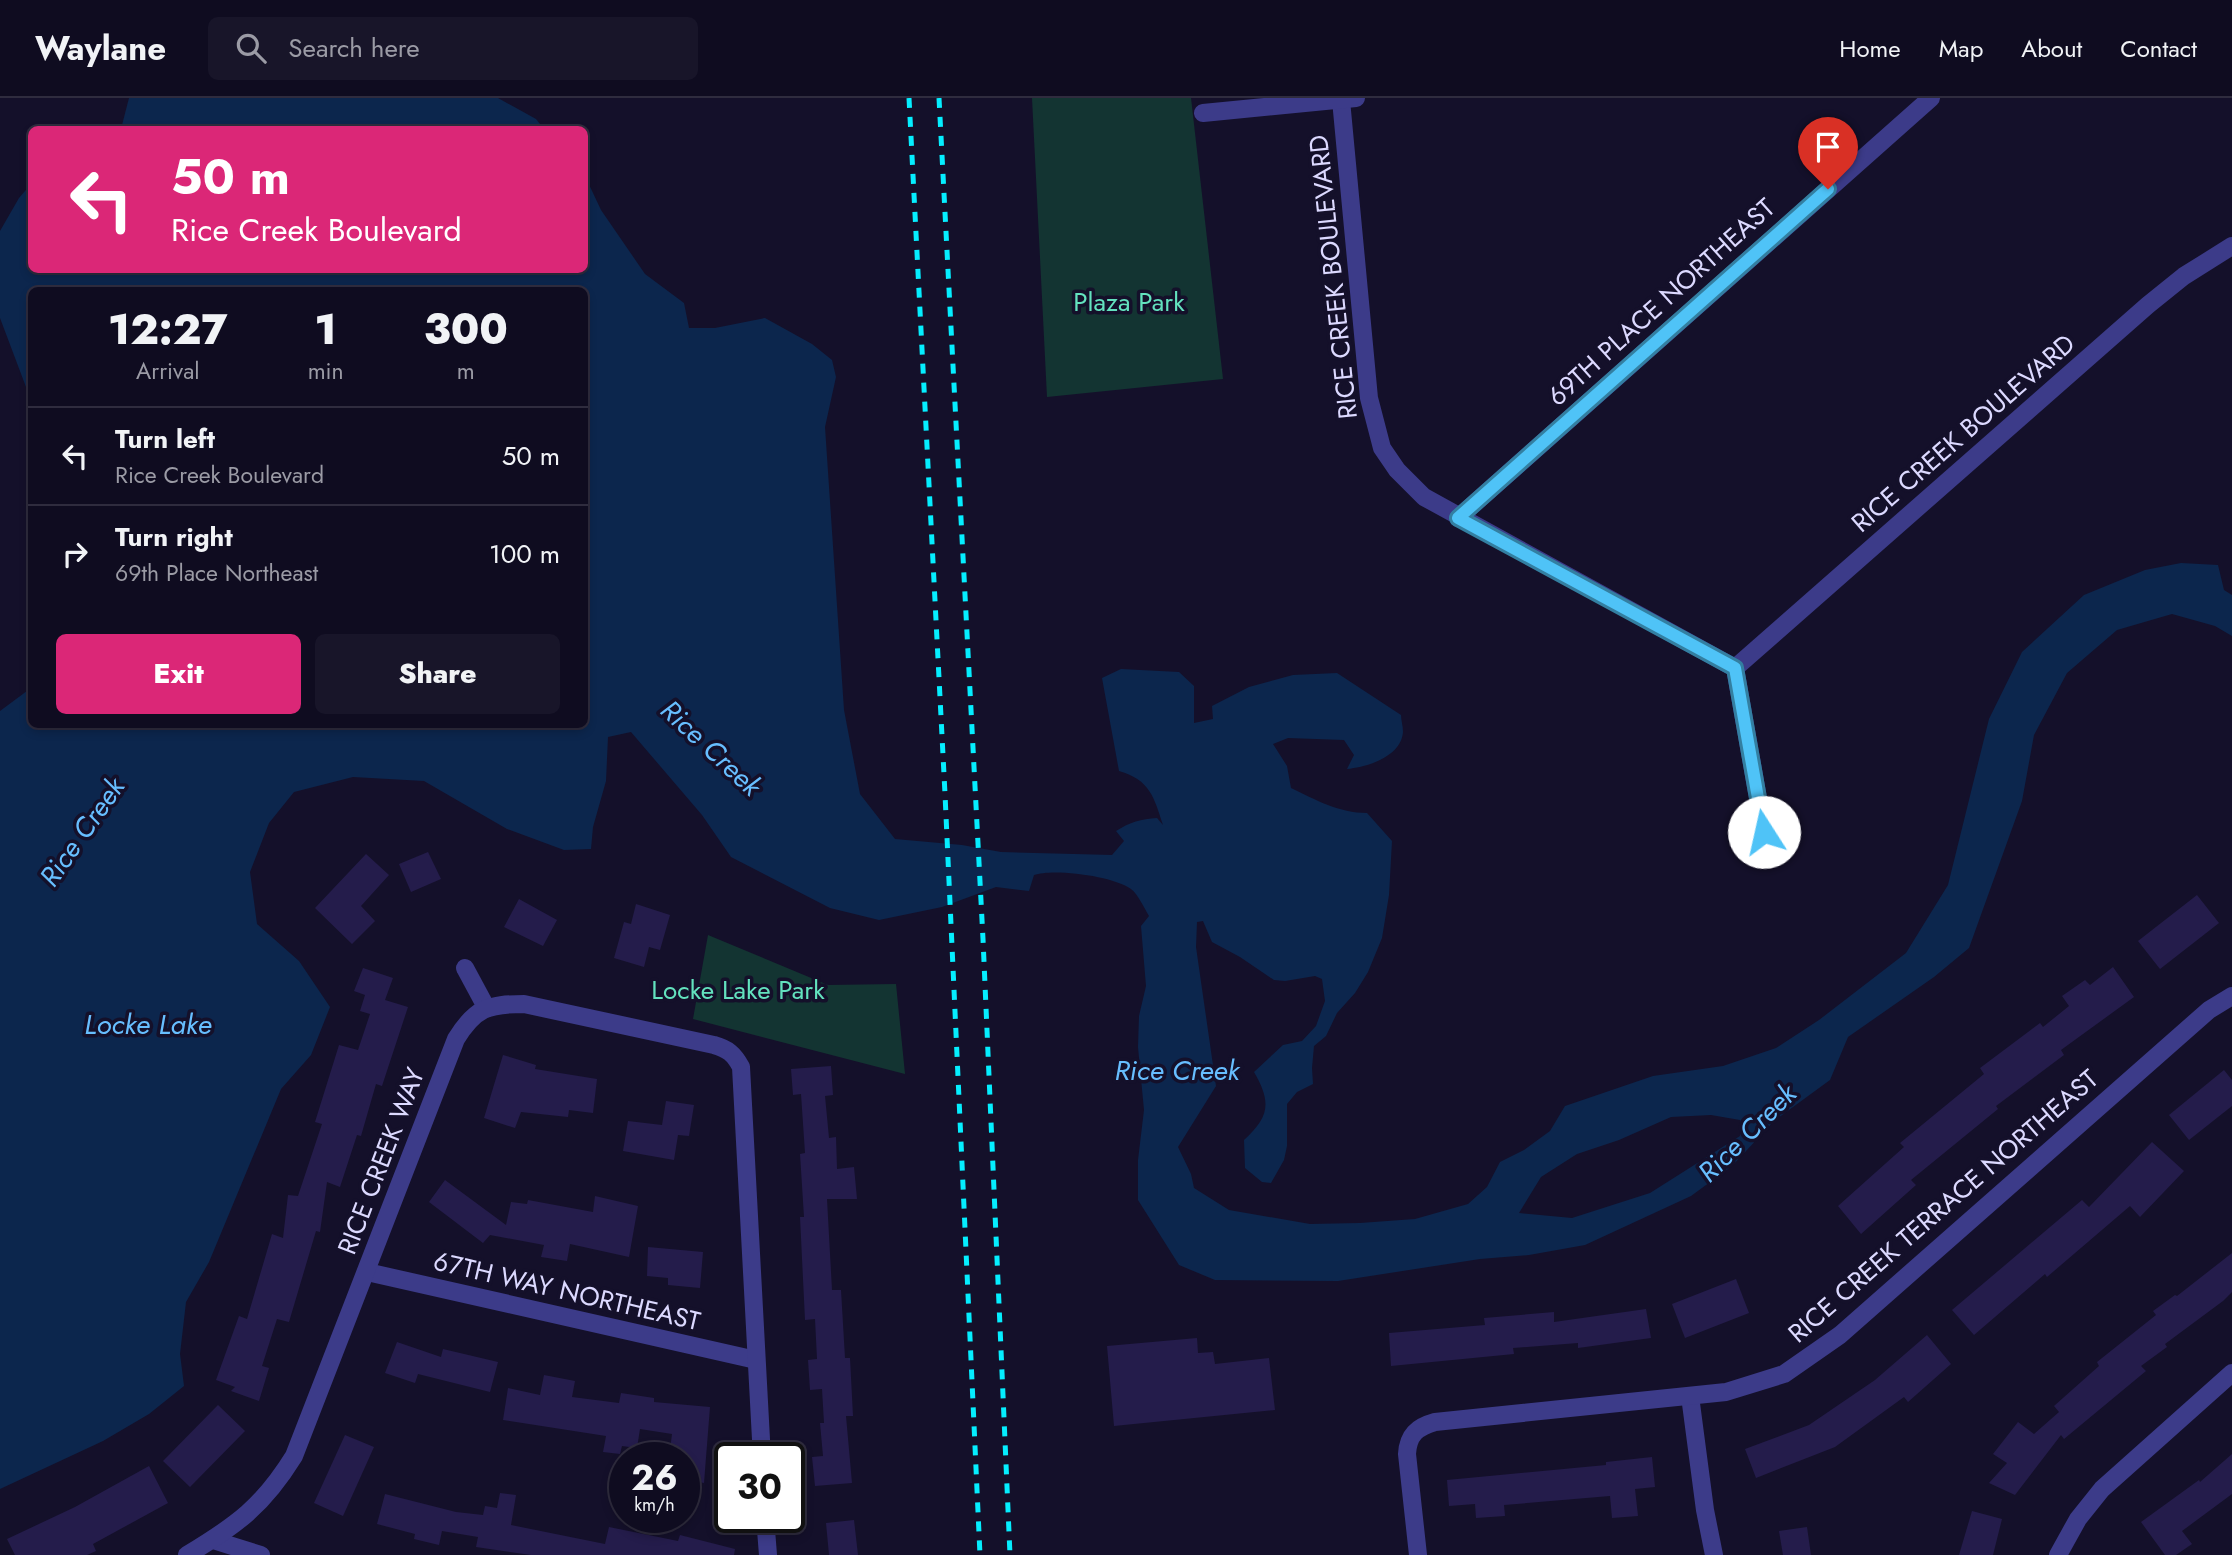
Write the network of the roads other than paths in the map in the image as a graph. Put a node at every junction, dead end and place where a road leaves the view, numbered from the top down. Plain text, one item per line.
1 (1931, 98) edge
2 (1349, 99) edge
3 (1203, 113) dead end
4 (2232, 246) edge
5 (1458, 518) junction
6 (1735, 668) junction
7 (1764, 832) dead end
8 (465, 968) dead end
9 (2232, 996) edge
10 (486, 1007) junction
11 (366, 1272) junction
12 (756, 1360) junction
13 (2232, 1373) edge
14 (1690, 1396) junction
15 (761, 1442) edge
16 (766, 1533) edge
17 (213, 1540) junction
18 (187, 1555) edge
19 (261, 1555) edge
20 (768, 1555) edge
21 (1418, 1555) edge
22 (1714, 1555) edge
23 (2057, 1555) edge

1 - 5 street, 69TH PLACE NORTHEAST
2 - 3 street
2 - 5 street, RICE CREEK BOULEVARD
4 - 6 street, RICE CREEK BOULEVARD
5 - 6 street, RICE CREEK BOULEVARD
6 - 7 street
8 - 10 street
9 - 14 street, RICE CREEK TERRACE NORTHEAST
10 - 11 street, RICE CREEK WAY
10 - 12 street
11 - 12 street, 67TH WAY NORTHEAST
11 - 17 street, RICE CREEK WAY
12 - 15 street
13 - 23 street
14 - 21 street, RICE CREEK TERRACE NORTHEAST
14 - 22 street
16 - 20 street
17 - 18 street, RICE CREEK WAY
17 - 19 street

